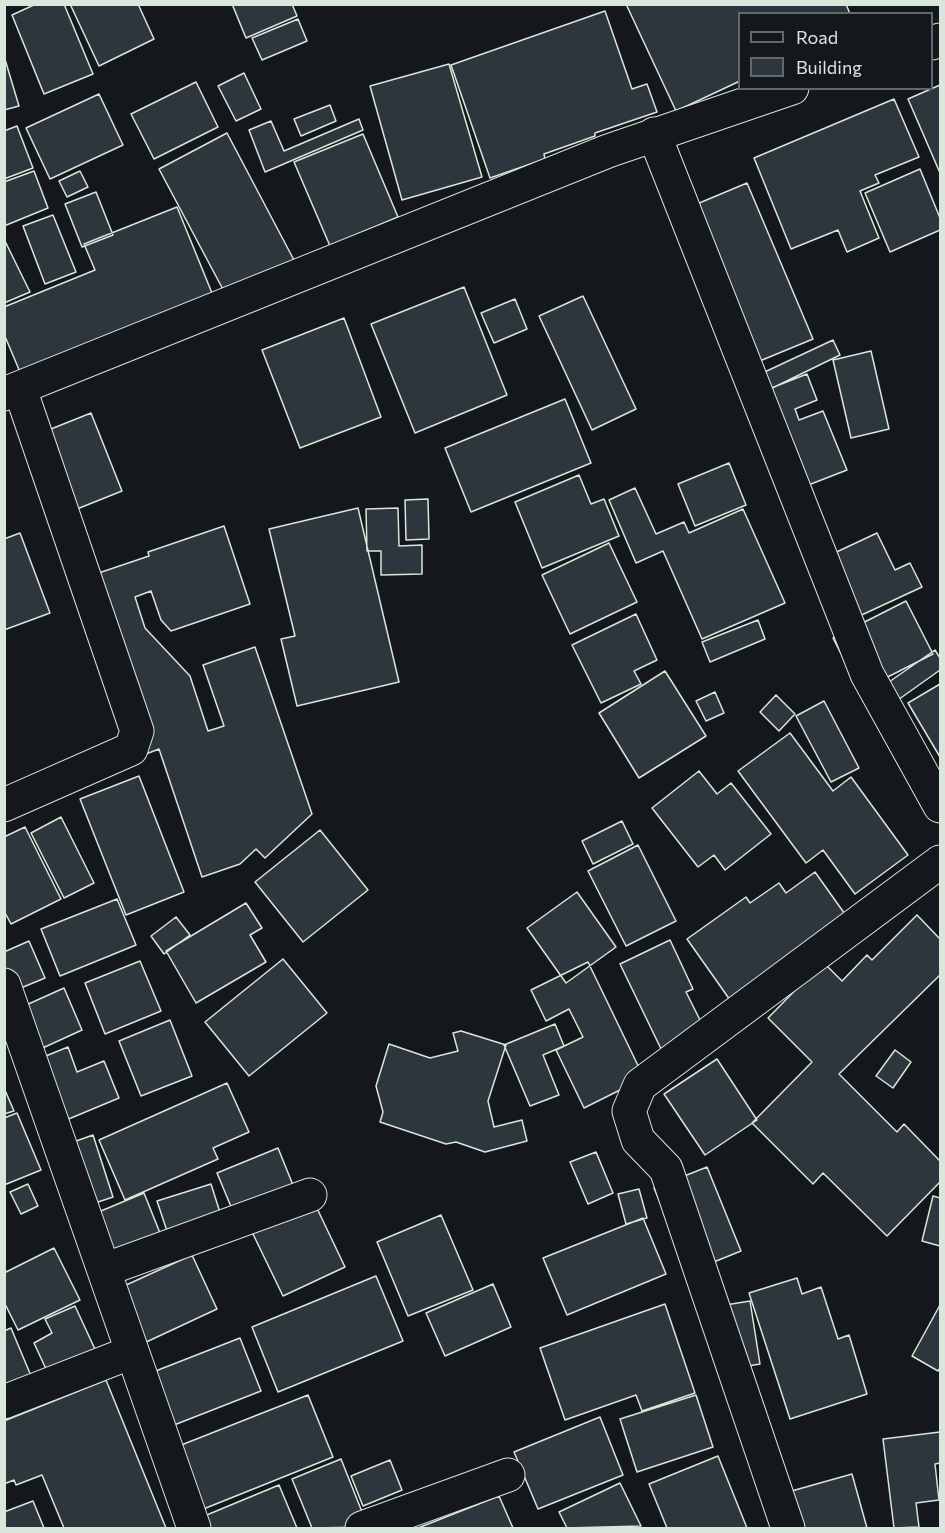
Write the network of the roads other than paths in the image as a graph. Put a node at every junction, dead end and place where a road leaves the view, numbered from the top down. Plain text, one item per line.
1 (786, 90) edge
2 (654, 134) junction
3 (12, 392) edge
4 (4, 805) edge
5 (940, 806) edge
6 (940, 862) edge
7 (4, 985) edge
8 (309, 1195) dead end
9 (104, 1270) junction
10 (132, 1352) junction
11 (4, 1402) edge
12 (508, 1475) dead end
13 (194, 1528) edge
14 (362, 1528) edge
15 (788, 1528) edge

1 - 2 street
2 - 3 street
2 - 5 street
3 - 4 street
6 - 15 street
7 - 9 street
8 - 9 street
9 - 10 street
10 - 11 street
10 - 13 street
12 - 14 street

